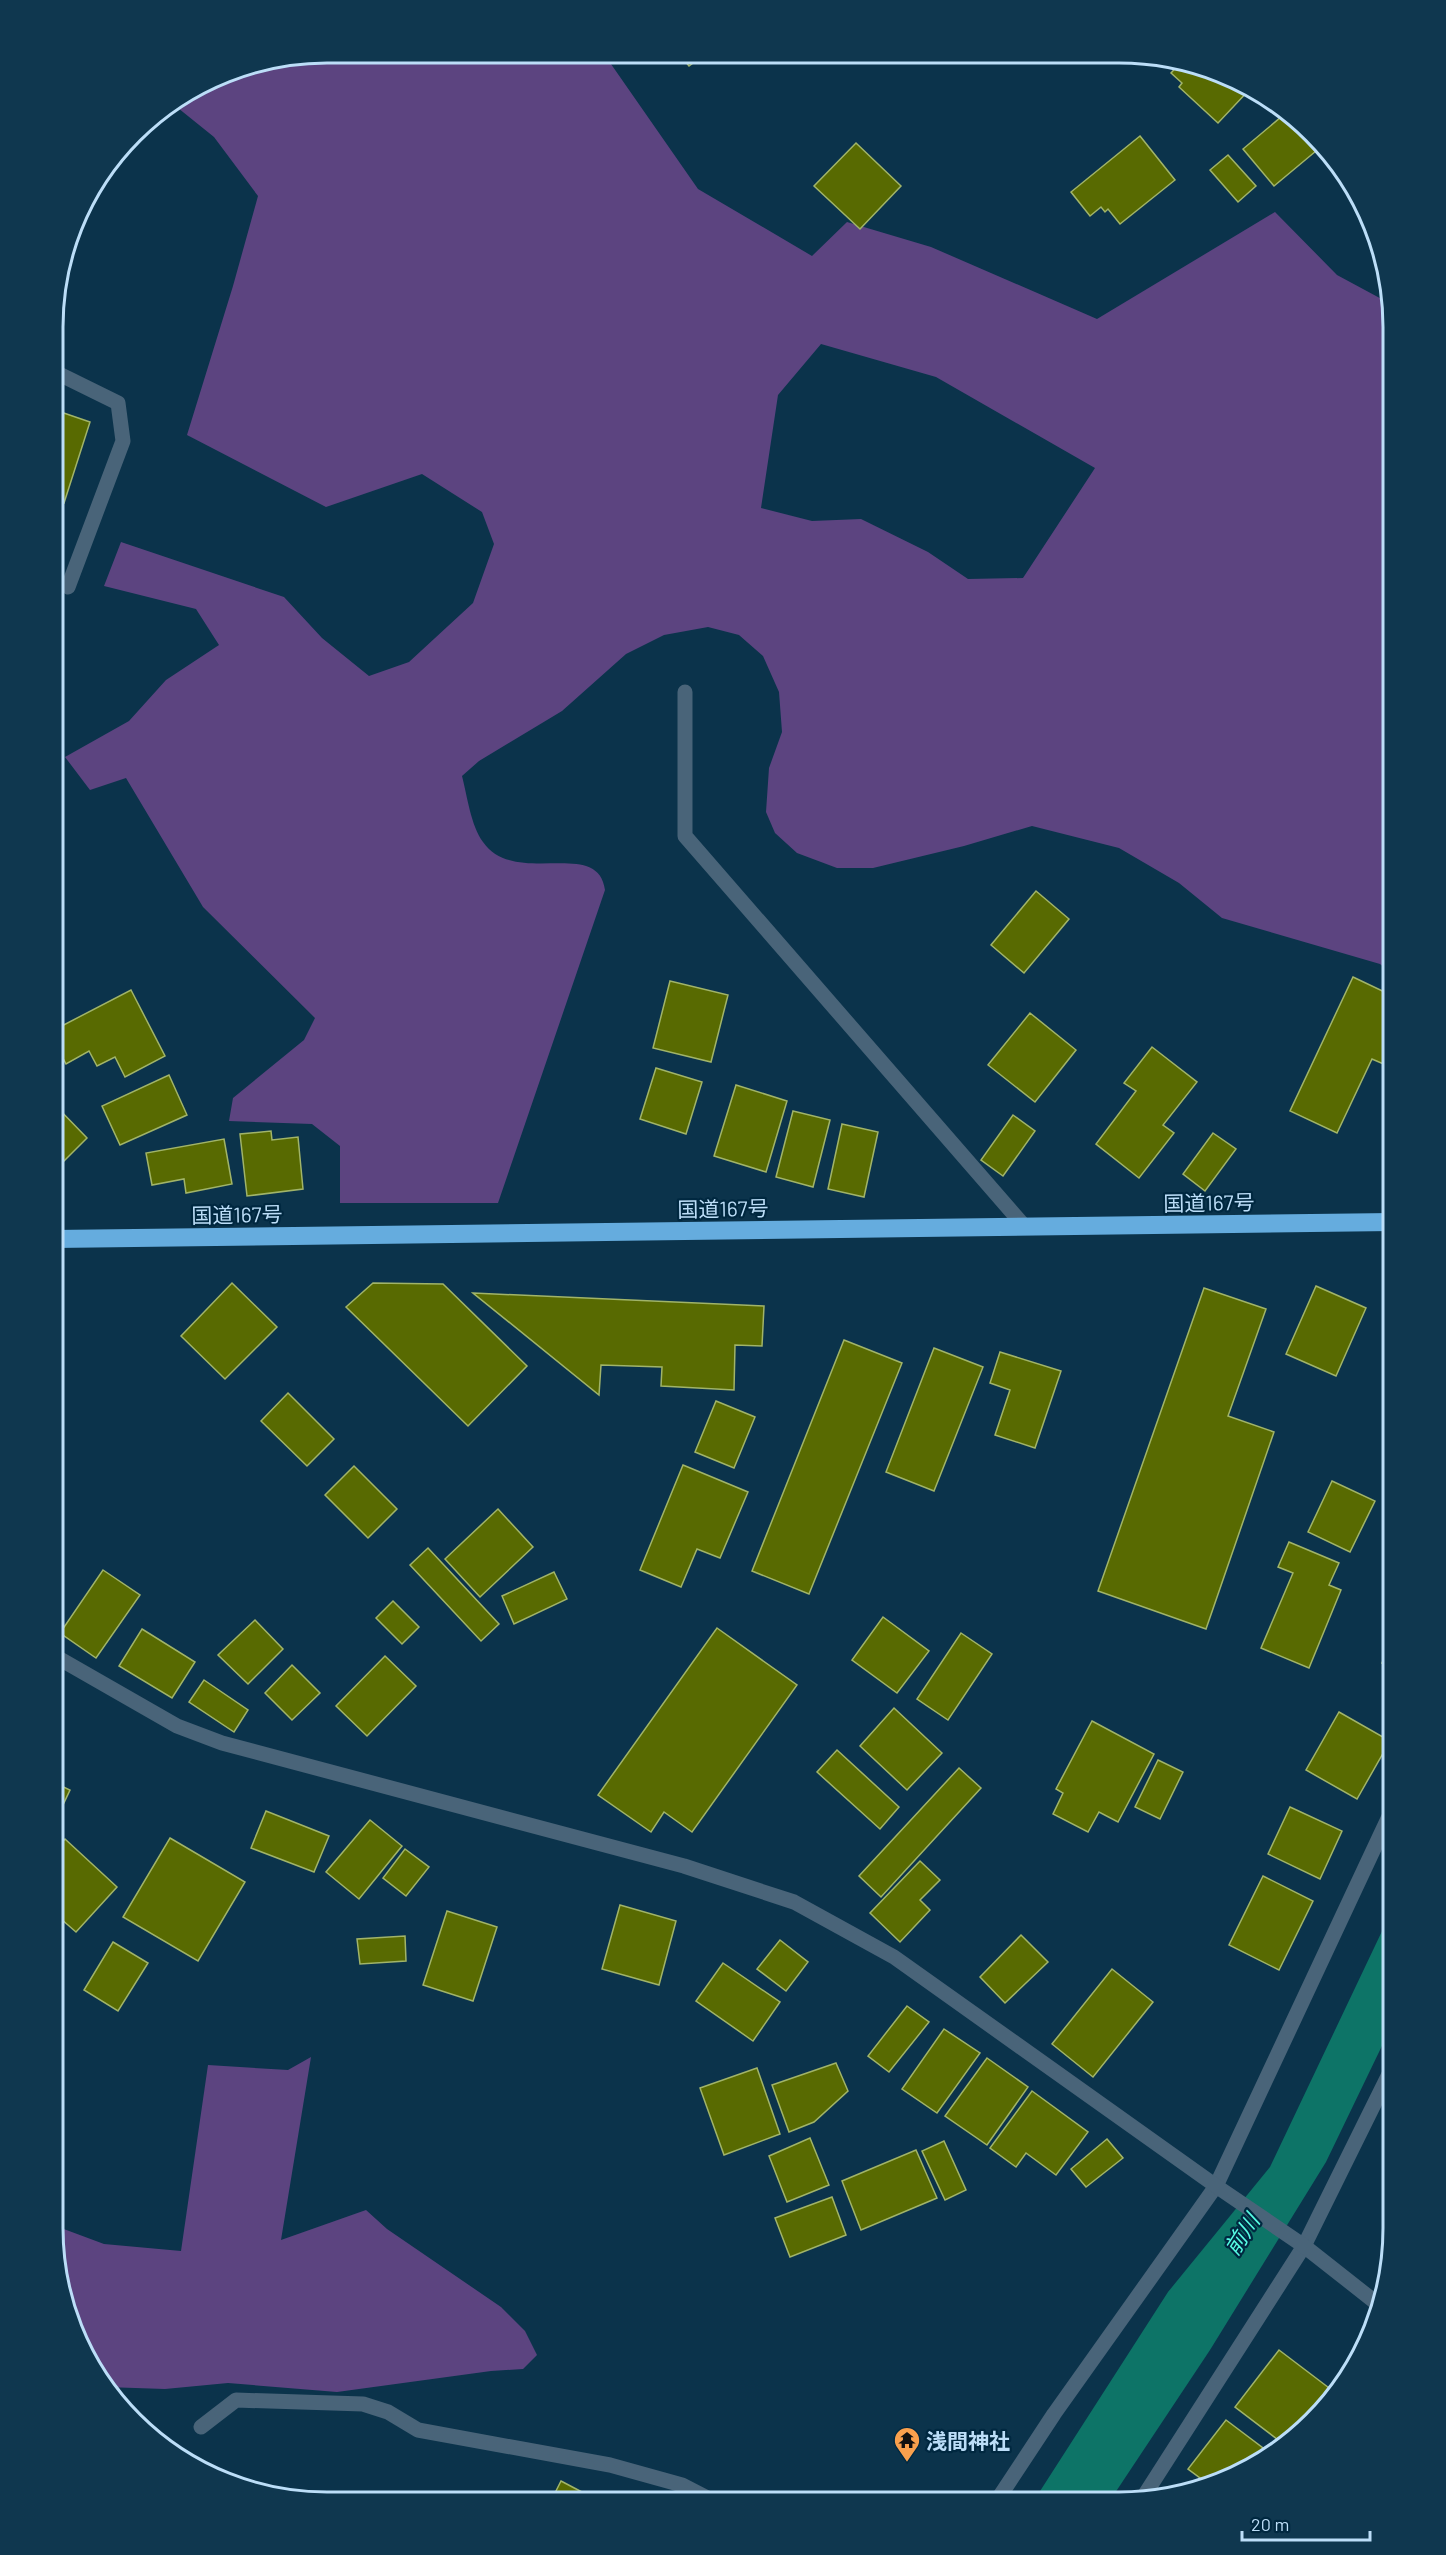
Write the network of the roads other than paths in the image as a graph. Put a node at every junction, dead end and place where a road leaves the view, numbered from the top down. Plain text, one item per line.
1 (63, 376) edge
2 (68, 587) dead end
3 (685, 692) dead end
4 (1383, 1222) edge
5 (1025, 1227) junction
6 (63, 1239) edge
7 (63, 1661) edge
8 (1383, 1829) edge
9 (1383, 2086) edge
10 (1216, 2186) junction
11 (1304, 2246) junction
12 (1373, 2300) edge
13 (201, 2427) dead end
14 (1148, 2490) edge
15 (695, 2492) edge
16 (1003, 2492) edge

1 - 2 street
3 - 5 street
4 - 5 highway, 国道167号
5 - 6 highway, 国道167号
7 - 10 street
8 - 10 street
9 - 11 street
10 - 11 street
10 - 16 street
11 - 12 street
11 - 14 street
13 - 15 street

